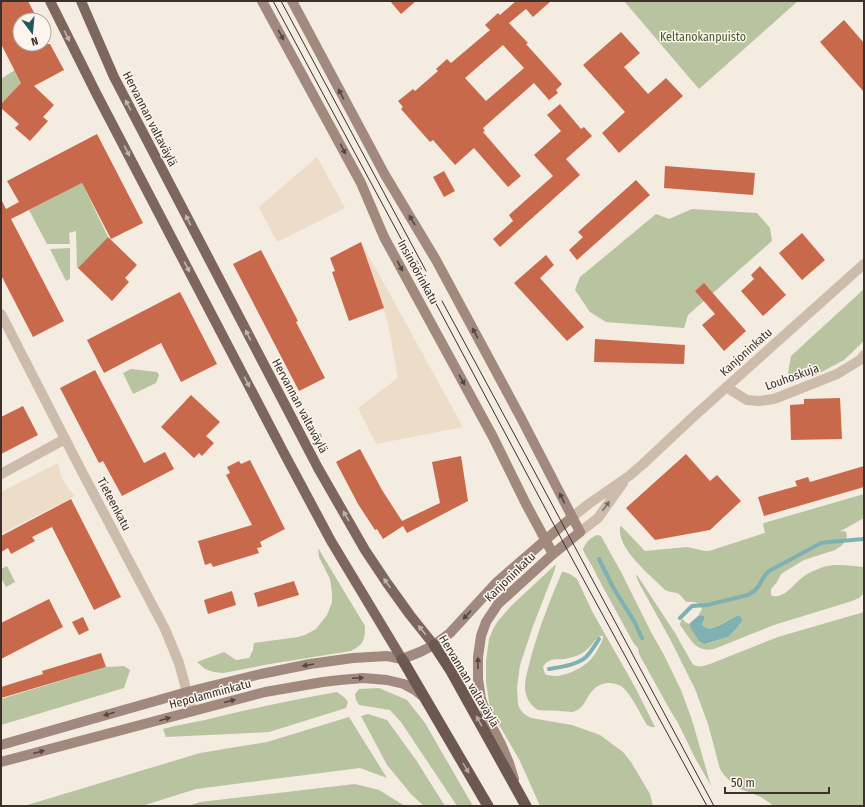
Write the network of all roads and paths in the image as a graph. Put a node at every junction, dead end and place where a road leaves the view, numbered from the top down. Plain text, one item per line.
1 (50, 1) edge
2 (81, 1) edge
3 (262, 1) edge
4 (292, 1) edge
5 (864, 264) edge
6 (1, 314) edge
7 (864, 355) edge
8 (726, 387) junction
9 (65, 439) junction
10 (1, 474) edge
11 (629, 476) junction
12 (572, 518) junction
13 (580, 532) junction
14 (545, 540) junction
15 (553, 554) junction
16 (434, 645) junction
17 (402, 659) junction
18 (187, 692) junction
19 (425, 698) junction
20 (192, 711) junction
21 (1, 745) edge
22 (1, 762) edge
23 (519, 792) junction
24 (488, 806) edge
25 (526, 806) edge

1 -> 17 main road
16 -> 2 main road, Hervannan valtaväylä
3 -> 14 main road, Insinöörinkatu
12 -> 4 main road, Insinöörinkatu
5 - 8 street, Kanjoninkatu
6 - 9 street, Tieteenkatu
7 - 8 street, Louhoskuja
8 - 11 street, Kanjoninkatu
9 - 10 street
9 - 18 street, Tieteenkatu
11 - 12 street, Kanjoninkatu
13 -> 11 street, Kanjoninkatu
12 - 13 main road, Insinöörinkatu
12 - 14 main road, Kanjoninkatu
13 - 15 main road, Kanjoninkatu
14 - 15 main road, Insinöörinkatu
14 -> 16 main road, Kanjoninkatu
23 -> 15 main road, Kanjoninkatu
16 - 17 main road, Kanjoninkatu
23 -> 16 highway, Hervannan valtaväylä
17 -> 18 main road, Hepolamminkatu
17 - 19 highway
18 - 20 street, Tieteenkatu
18 -> 21 main road, Hepolamminkatu
20 -> 19 main road, Hepolamminkatu
19 -> 24 highway
22 -> 20 main road, Hepolamminkatu
23 - 25 highway, Hervannan valtaväylä

